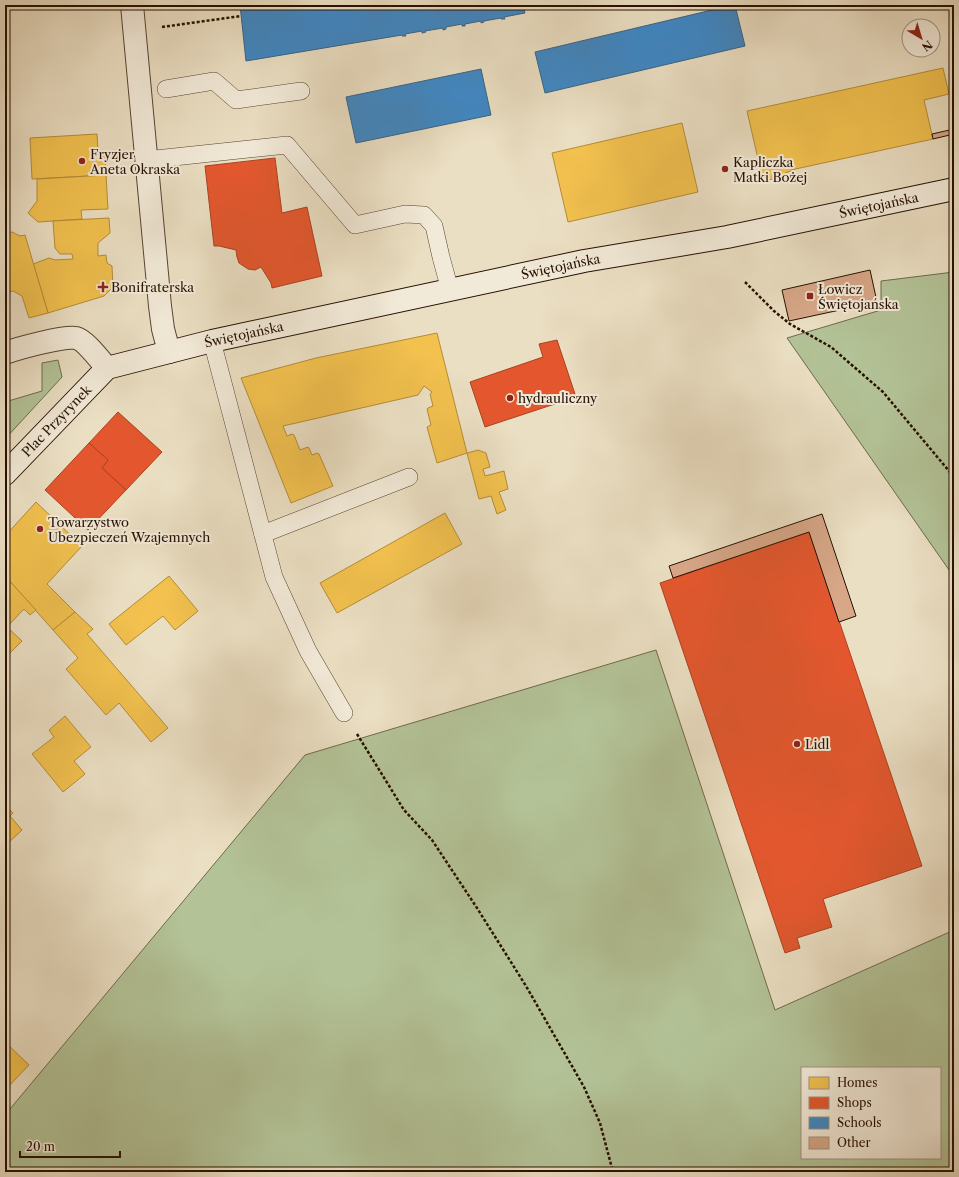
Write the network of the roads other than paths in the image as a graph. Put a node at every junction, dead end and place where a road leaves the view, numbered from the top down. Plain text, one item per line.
1 (132, 5) edge
2 (166, 89) dead end
3 (301, 91) dead end
4 (146, 160) junction
5 (954, 189) edge
6 (450, 290) junction
7 (212, 341) junction
8 (169, 352) junction
9 (5, 353) edge
10 (107, 368) junction
11 (5, 474) edge
12 (409, 477) dead end
13 (263, 534) junction
14 (344, 713) road end

1 - 4 street
2 - 3 lane
4 - 6 lane
4 - 8 street
5 - 6 street, Świętojańska
6 - 7 street, Świętojańska
7 - 8 street, Świętojańska
7 - 13 lane
8 - 10 street
9 - 10 street
10 - 11 street, Plac Przyrynek
12 - 13 lane
13 - 14 lane

